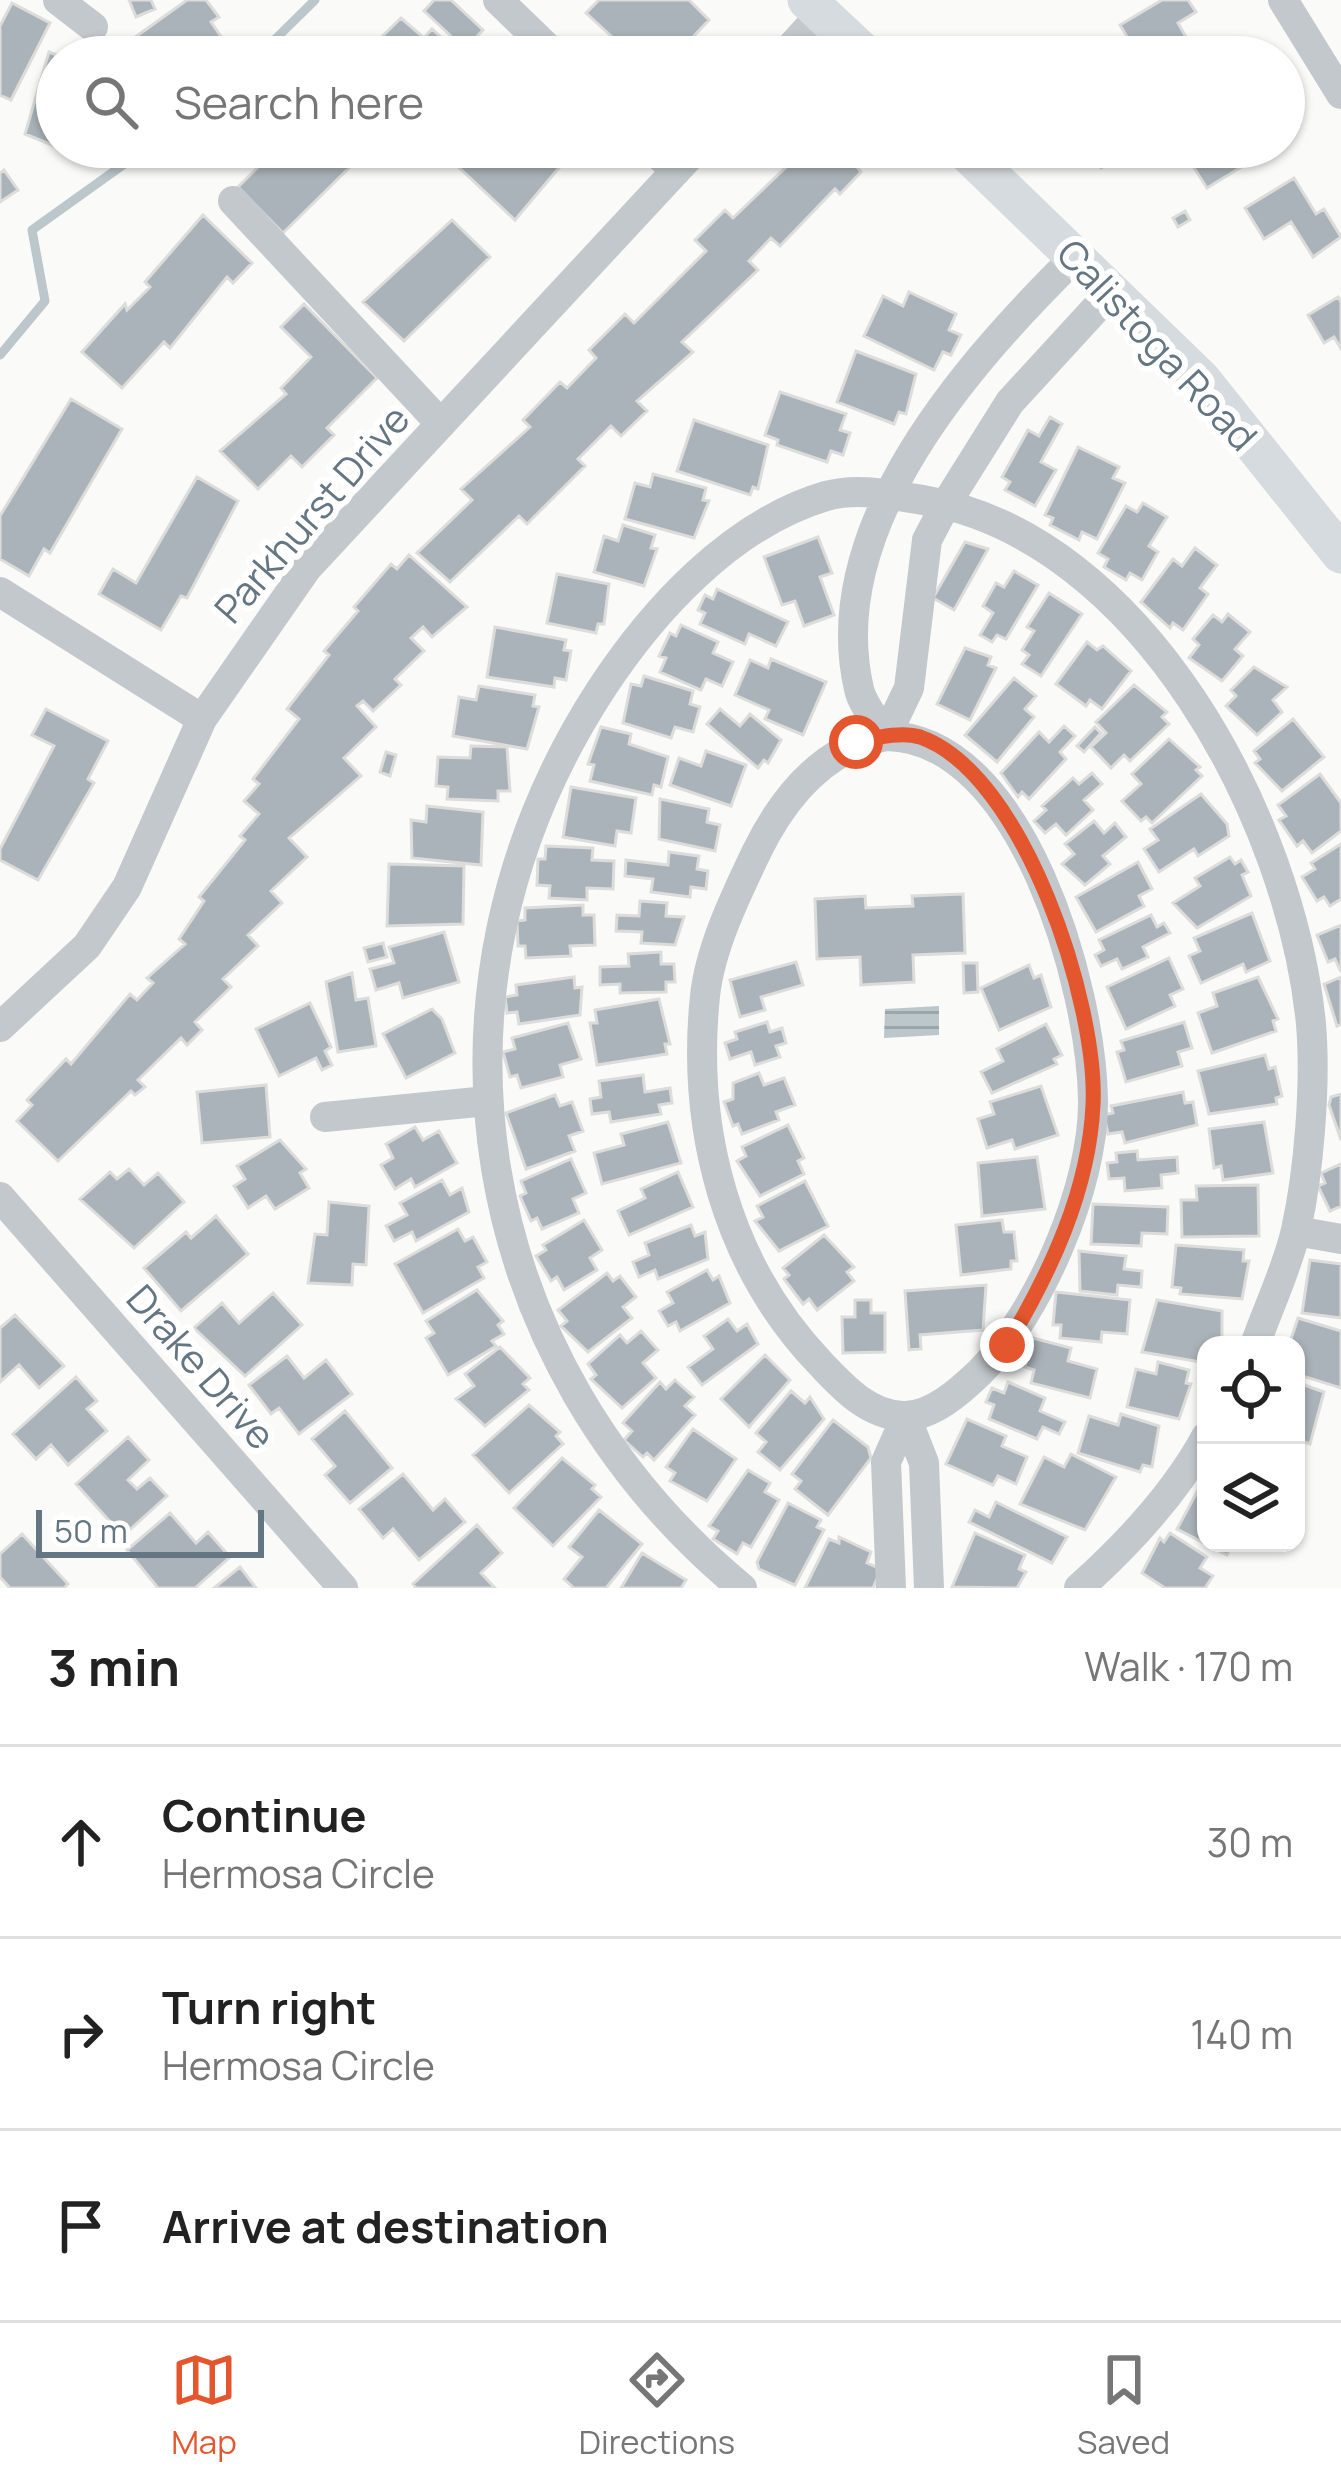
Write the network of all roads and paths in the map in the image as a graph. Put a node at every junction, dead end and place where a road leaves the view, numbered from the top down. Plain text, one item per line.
1 (58, 0) edge
2 (498, 0) edge
3 (1282, 0) edge
4 (815, 7) edge
5 (93, 27) dead end
6 (535, 36) edge
7 (796, 36) edge
8 (846, 36) edge
9 (1305, 36) edge
10 (1305, 37) edge
11 (1341, 94) edge
12 (673, 168) edge
13 (679, 168) edge
14 (983, 168) edge
15 (676, 171) junction
16 (233, 202) dead end
17 (1075, 257) junction
18 (1112, 292) junction
19 (441, 424) junction
20 (892, 495) junction
21 (946, 504) junction
22 (1341, 554) edge
23 (0, 592) edge
24 (202, 719) junction
25 (886, 736) junction
26 (0, 1027) edge
27 (488, 1102) junction
28 (325, 1117) dead end
29 (0, 1197) edge
30 (1296, 1231) junction
31 (1341, 1239) edge
32 (1258, 1336) edge
33 (906, 1417) junction
34 (1203, 1444) edge
35 (343, 1588) edge
36 (742, 1588) edge
37 (891, 1588) edge
38 (928, 1588) edge
39 (1079, 1588) edge

1 - 5 street
2 - 6 street
3 - 9 street
4 - 7 street
4 - 8 main road
10 - 11 street
12 - 15 street
13 - 15 street, Parkhurst Drive
14 - 17 main road, Calistoga Road
15 - 19 street, Parkhurst Drive
16 - 19 street
17 - 18 main road, Calistoga Road
17 - 20 street
18 - 21 street
18 - 22 main road, Calistoga Road
19 - 24 street, Parkhurst Drive
20 - 21 street
20 - 25 street
20 - 27 street
21 - 25 street
21 - 30 street
23 - 24 street
24 - 26 street, Parkhurst Drive
25 - 33 street
25 - 33 street
27 - 28 street
27 - 36 street
29 - 35 street, Drake Drive
30 - 31 street
30 - 32 street
33 - 37 street
33 - 38 street
34 - 39 street

